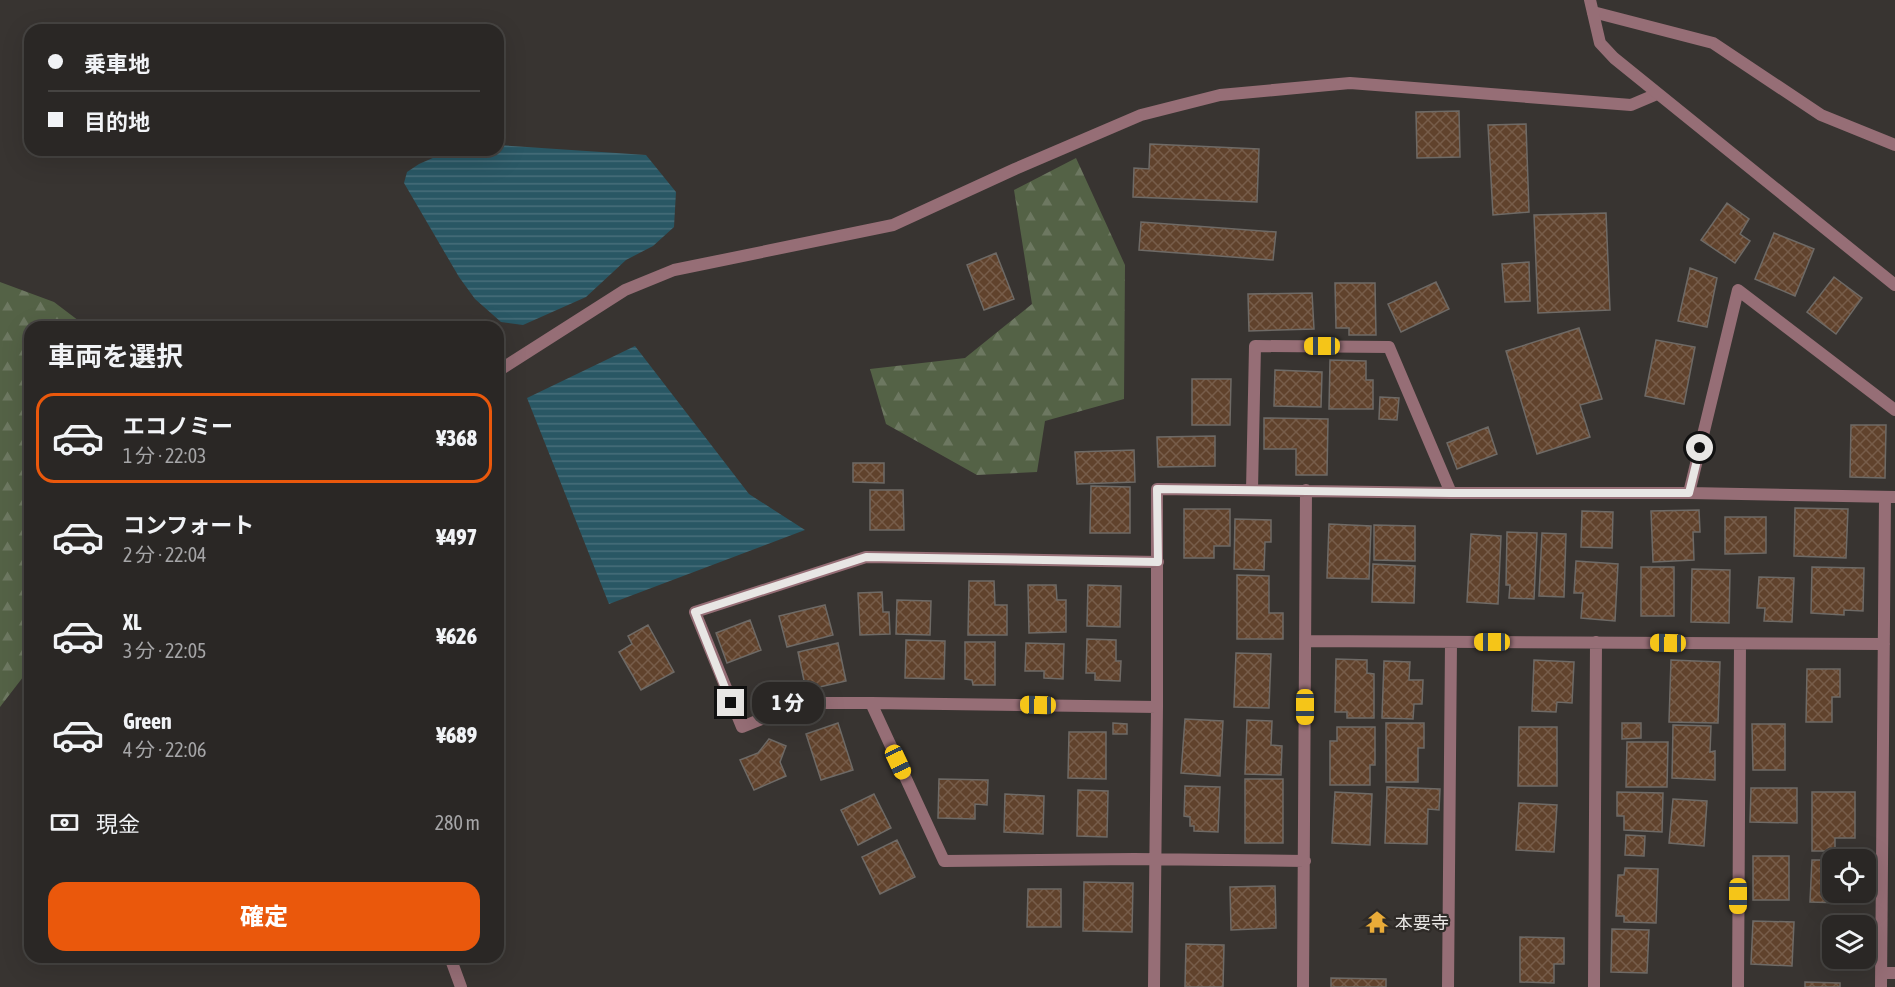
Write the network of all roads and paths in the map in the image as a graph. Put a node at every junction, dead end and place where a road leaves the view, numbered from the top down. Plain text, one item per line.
1 (1591, 6) edge
2 (1657, 94) junction
3 (1895, 145) edge
4 (1895, 285) edge
5 (504, 367) edge
6 (1895, 410) edge
7 (1252, 489) junction
8 (1306, 490) junction
9 (1451, 493) junction
10 (1689, 493) junction
11 (1890, 497) edge
12 (1158, 562) junction
13 (1305, 642) junction
14 (1451, 642) junction
15 (1596, 642) junction
16 (1740, 644) junction
17 (1884, 644) junction
18 (871, 703) junction
19 (1157, 707) junction
20 (1155, 860) junction
21 (1305, 861) junction
22 (452, 963) edge
23 (1882, 973) junction
24 (1895, 973) edge
25 (461, 987) edge
26 (1154, 987) edge
27 (1303, 987) edge
28 (1448, 987) edge
29 (1594, 987) edge
30 (1738, 987) edge
31 (1881, 987) edge

1 - 2 street
1 - 3 street
2 - 4 street
2 - 5 street
6 - 10 street
7 - 8 street
7 - 9 street
7 - 12 street
8 - 9 street
8 - 13 street
9 - 10 street
10 - 11 street
11 - 17 street
12 - 18 street
12 - 19 street
13 - 14 street
13 - 21 street
14 - 15 street
14 - 28 street
15 - 16 street
15 - 29 street
16 - 17 street
16 - 30 street
17 - 23 street
18 - 19 street
18 - 20 street
19 - 20 street
20 - 21 street
20 - 26 street
21 - 27 street
22 - 25 street
23 - 24 street
23 - 31 street

